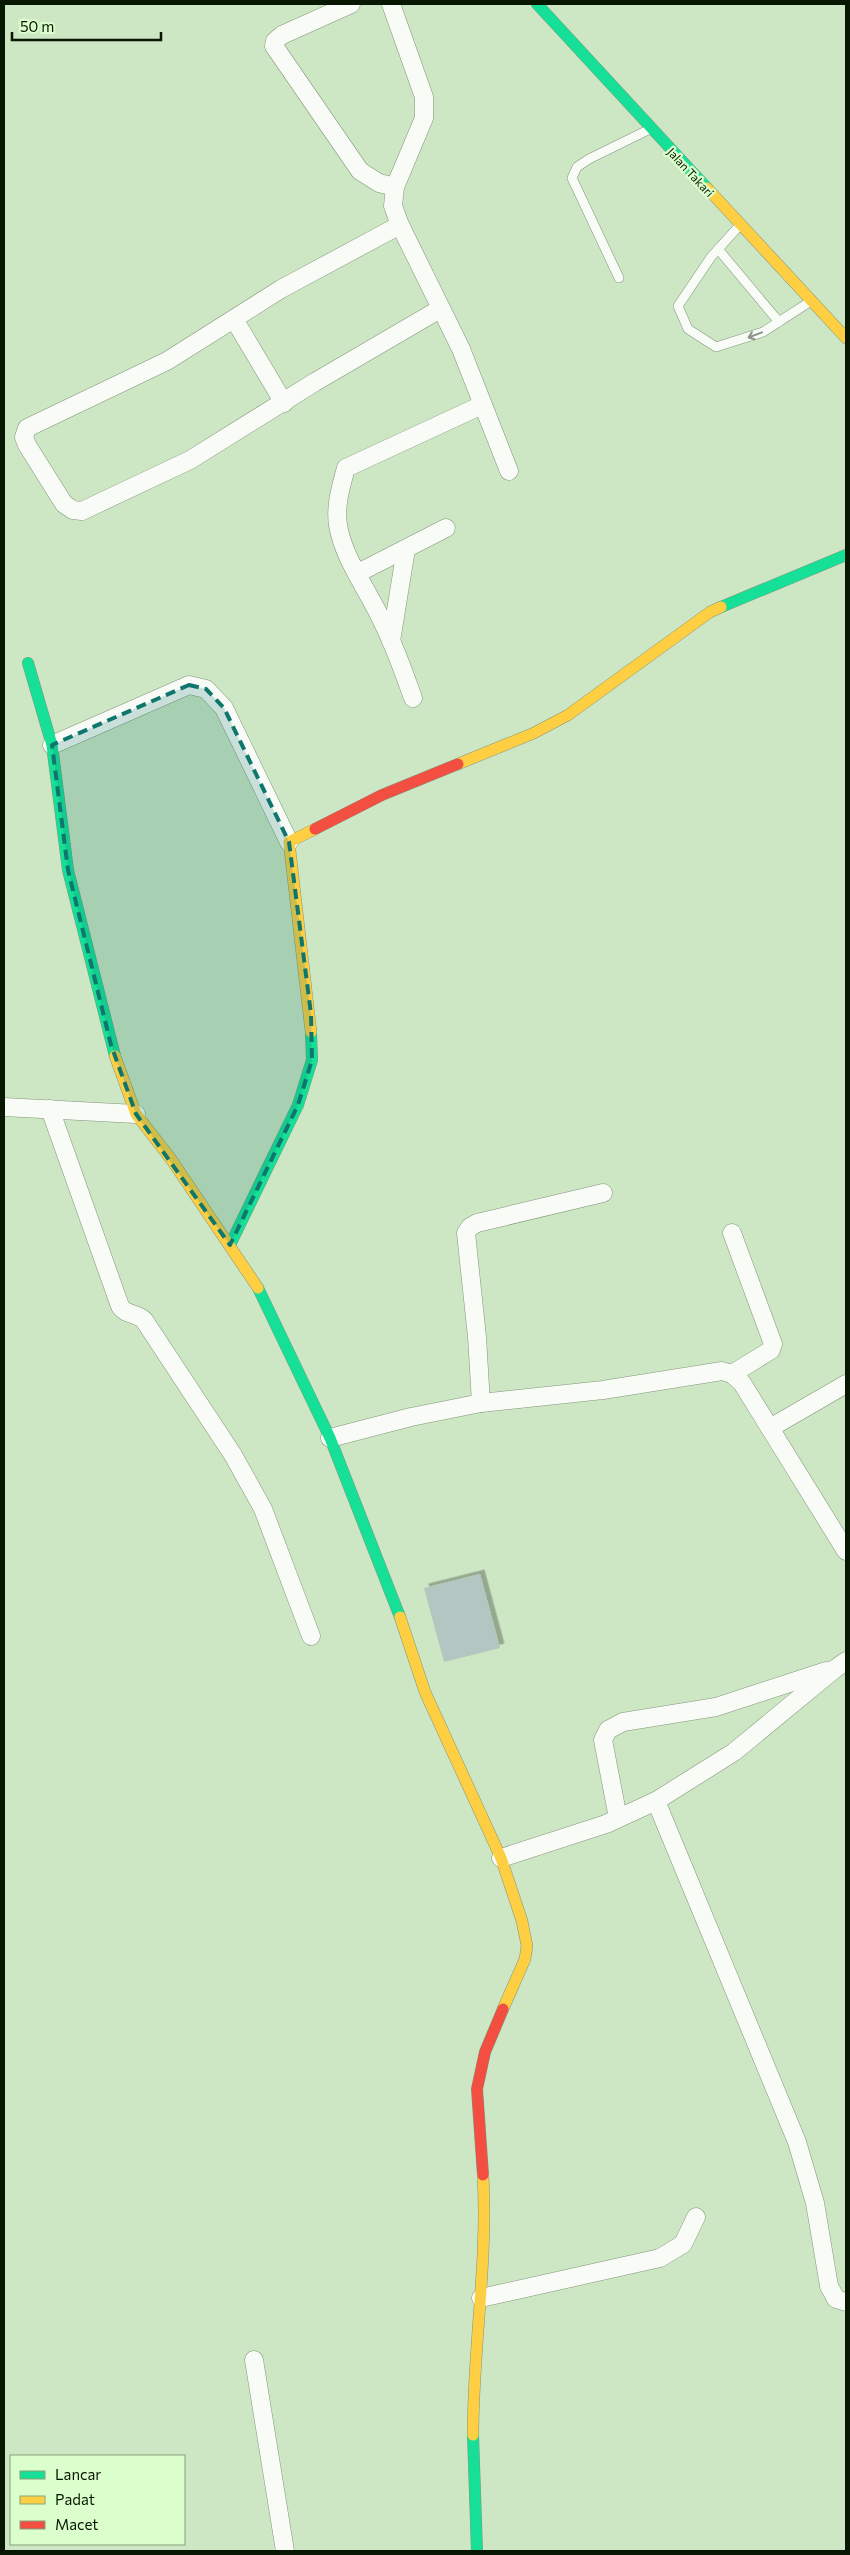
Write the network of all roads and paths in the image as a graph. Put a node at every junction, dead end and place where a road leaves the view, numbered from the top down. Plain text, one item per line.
1 (351, 4) edge
2 (391, 4) edge
3 (537, 4) edge
4 (650, 129) junction
5 (395, 187) junction
6 (400, 225) junction
7 (740, 225) junction
8 (718, 249) junction
9 (619, 278) dead end
10 (811, 301) junction
11 (440, 309) junction
12 (234, 320) junction
13 (840, 320) edge
14 (779, 322) junction
15 (846, 338) edge
16 (284, 403) junction
17 (482, 405) junction
18 (509, 471) dead end
19 (446, 528) dead end
20 (406, 549) junction
21 (846, 555) edge
22 (358, 573) junction
23 (391, 641) junction
24 (28, 663) dead end
25 (413, 698) dead end
26 (52, 745) junction
27 (289, 842) junction
28 (4, 1107) edge
29 (50, 1109) junction
30 (136, 1114) junction
31 (603, 1193) dead end
32 (732, 1232) dead end
33 (230, 1245) junction
34 (732, 1374) junction
35 (846, 1384) edge
36 (481, 1402) junction
37 (770, 1428) junction
38 (330, 1438) junction
39 (846, 1551) edge
40 (311, 1636) dead end
41 (841, 1664) edge
42 (656, 1801) junction
43 (618, 1818) junction
44 (501, 1858) junction
45 (696, 2217) dead end
46 (481, 2298) junction
47 (846, 2302) edge
48 (254, 2360) dead end
49 (285, 2551) edge
50 (477, 2551) edge

1 - 5 street
2 - 5 street
3 - 4 street, Jalan Takari
4 - 7 street, Jalan Takari
4 - 9 lane
5 - 6 street
6 - 11 street
6 - 12 street
7 - 8 lane
7 - 10 street, Jalan Takari
8 - 14 lane
14 -> 8 lane
10 - 13 street, Jalan Takari
10 - 14 lane
11 - 16 street
11 - 17 street
12 - 16 street
12 - 16 street
13 - 15 street, Jalan Takari
17 - 18 street
17 - 22 street
19 - 20 street
20 - 22 street
20 - 23 street
21 - 27 street
22 - 23 street
23 - 25 street
24 - 26 street
26 - 27 street
26 - 30 street
27 - 33 street
28 - 29 street
29 - 30 street
29 - 40 street
30 - 33 street
31 - 36 street
32 - 34 street
33 - 38 street
34 - 36 street
34 - 37 street
35 - 37 street
36 - 38 street
37 - 39 street
38 - 44 street
41 - 42 street
41 - 43 street
42 - 43 street
42 - 47 street
43 - 44 street
44 - 46 street
45 - 46 street
46 - 50 street
48 - 49 street

